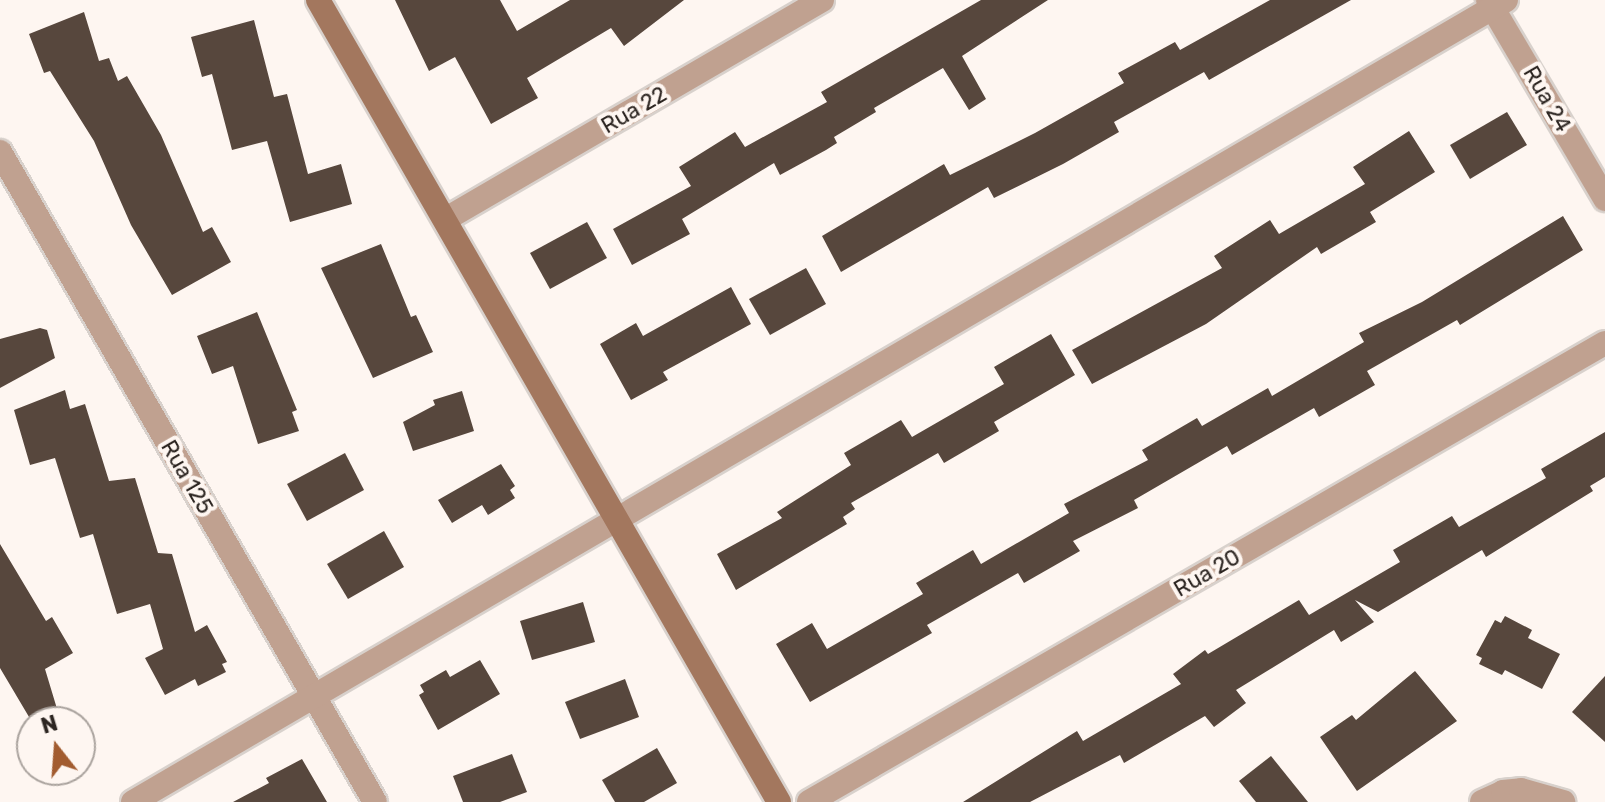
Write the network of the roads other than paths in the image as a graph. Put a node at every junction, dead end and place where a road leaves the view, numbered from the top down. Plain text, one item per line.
1 (318, 0) edge
2 (822, 0) edge
3 (1496, 2) edge
4 (0, 152) edge
5 (1605, 199) edge
6 (446, 219) junction
7 (1605, 343) edge
8 (617, 519) junction
9 (314, 696) junction
10 (133, 802) edge
11 (375, 802) edge
12 (779, 802) edge
13 (809, 802) edge
14 (1482, 802) edge
15 (1563, 802) edge

1 - 6 street
2 - 6 street, Rua 22
3 - 5 street, Rua 24
3 - 8 street
4 - 9 street, Rua 125
6 - 8 street
7 - 13 street, Rua 20
8 - 9 street
8 - 12 street
9 - 10 street
9 - 11 street, Rua 125
14 - 15 street

